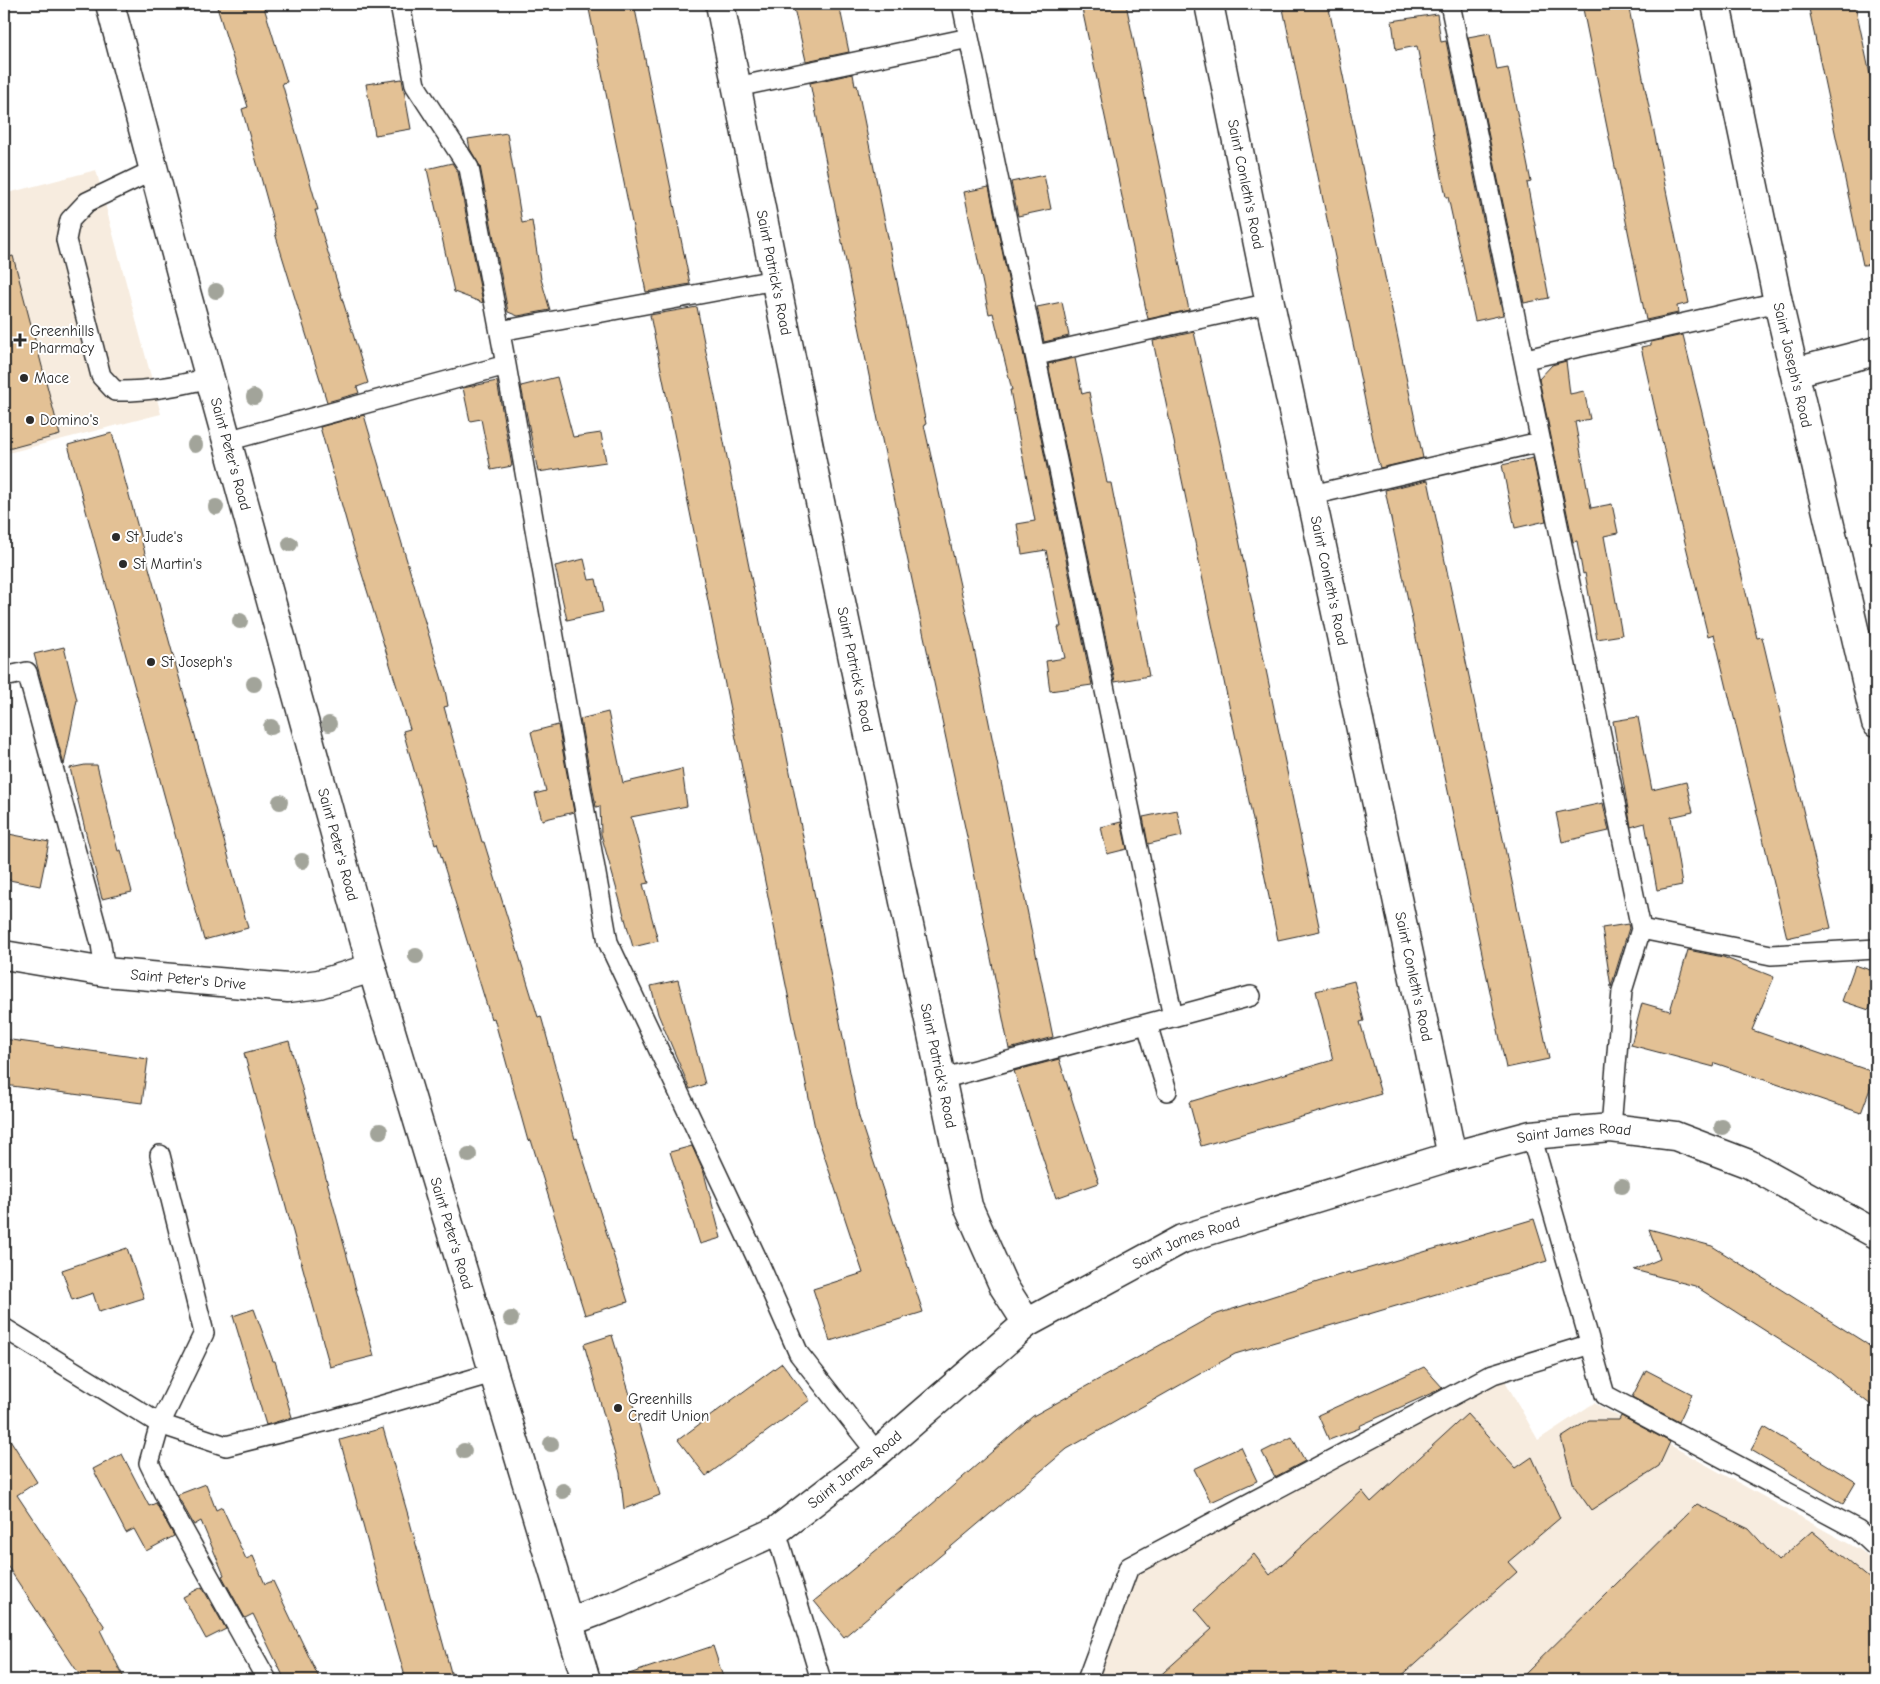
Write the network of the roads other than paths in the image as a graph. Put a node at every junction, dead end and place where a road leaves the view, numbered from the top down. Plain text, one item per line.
1 (110, 4) edge
2 (400, 4) edge
3 (720, 4) edge
4 (962, 4) edge
5 (1209, 4) edge
6 (1450, 4) edge
7 (1716, 4) edge
8 (970, 38) junction
9 (737, 86) junction
10 (154, 170) junction
11 (775, 280) junction
12 (1778, 302) junction
13 (1270, 303) junction
14 (500, 332) junction
15 (1876, 351) edge
16 (1037, 355) junction
17 (1526, 359) junction
18 (506, 365) junction
19 (1795, 372) junction
20 (209, 378) junction
21 (227, 441) junction
22 (1540, 442) junction
23 (1312, 495) junction
24 (4, 678) edge
25 (1876, 723) edge
26 (1641, 929) junction
27 (1876, 949) edge
28 (4, 955) edge
29 (372, 968) junction
30 (105, 972) junction
31 (1250, 996) dead end
32 (1173, 1017) junction
33 (1147, 1024) junction
34 (941, 1079) junction
35 (1167, 1091) dead end
36 (1610, 1128) junction
37 (1532, 1136) junction
38 (160, 1155) dead end
39 (1452, 1156) junction
40 (1876, 1234) edge
41 (1027, 1323) junction
42 (4, 1328) edge
43 (1591, 1344) junction
44 (493, 1373) junction
45 (160, 1424) junction
46 (877, 1453) junction
47 (776, 1531) junction
48 (1876, 1547) edge
49 (569, 1622) junction
50 (268, 1680) edge
51 (586, 1680) edge
52 (821, 1680) edge
53 (1087, 1680) edge

1 - 10 street, Saint Peter's Road
2 - 14 lane
3 - 9 street, Saint Patrick's Road
4 - 8 lane
5 - 13 street, Saint Conleth's Road
6 - 17 lane
7 - 12 street, Saint Joseph's Road
8 - 9 lane
8 - 16 lane
9 - 11 street, Saint Patrick's Road
10 - 20 street, Saint Peter's Road
10 - 20 lane
11 - 14 lane
11 - 34 street, Saint Patrick's Road
12 - 17 lane
12 - 19 street, Saint Joseph's Road
13 - 16 lane
13 - 23 street, Saint Conleth's Road
14 - 18 lane
15 - 19 street
16 - 32 lane
17 - 22 lane
18 - 21 lane
18 - 46 lane
19 - 25 street, Saint Joseph's Road
20 - 21 street, Saint Peter's Road
21 - 29 street, Saint Peter's Road
22 - 23 lane
22 - 26 lane
23 - 39 street, Saint Conleth's Road
24 - 30 lane
26 - 27 lane
26 - 36 lane
28 - 30 street, Saint Peter's Drive
29 - 30 street, Saint Peter's Drive
29 - 44 street, Saint Peter's Road
31 - 32 lane
32 - 33 lane
33 - 34 lane
33 - 35 lane
34 - 41 street, Saint Patrick's Road
36 - 37 street, Saint James Road
36 - 40 street, Saint James Road
37 - 39 street, Saint James Road
37 - 43 lane
38 - 45 lane
39 - 41 street, Saint James Road
41 - 46 street, Saint James Road
42 - 45 lane
43 - 48 lane
43 - 53 lane
44 - 45 lane
44 - 49 street, Saint Peter's Road
45 - 50 lane
46 - 47 street, Saint James Road
47 - 49 street, Saint James Road
47 - 52 lane
49 - 51 street, Saint Peter's Road

